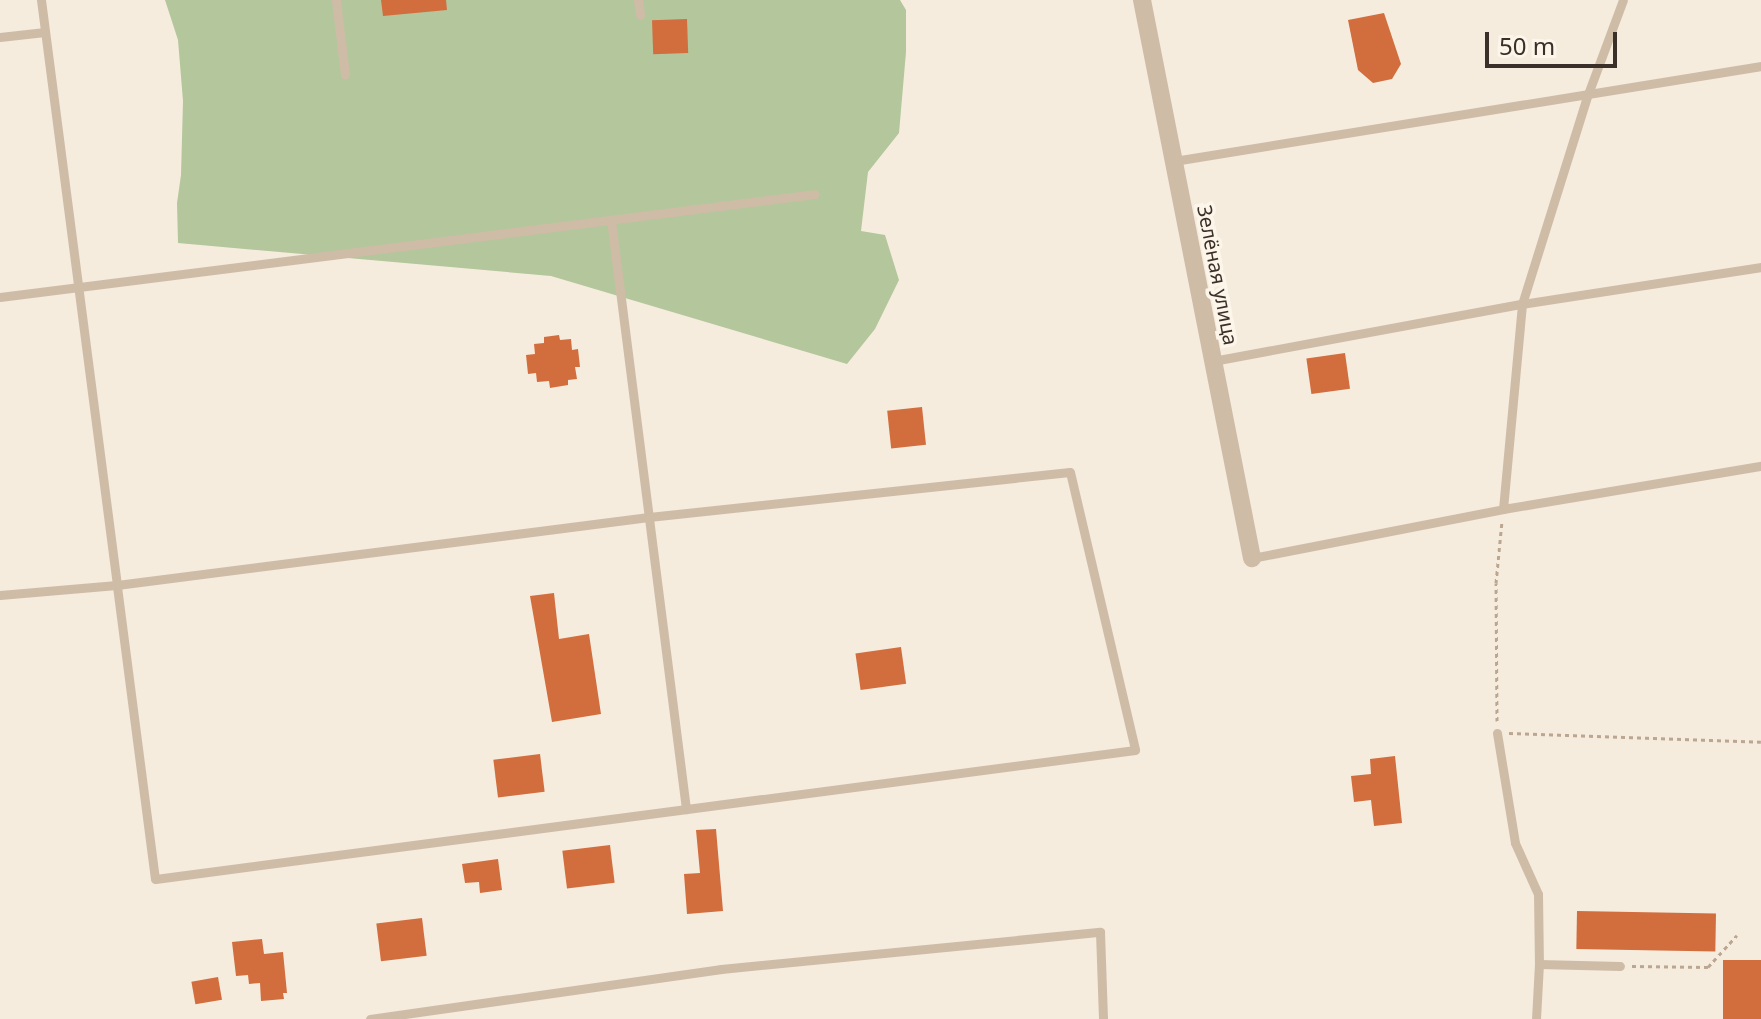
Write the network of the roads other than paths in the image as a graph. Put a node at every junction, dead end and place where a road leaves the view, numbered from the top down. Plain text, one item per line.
1 (41, 0) edge
2 (336, 0) edge
3 (638, 0) edge
4 (1142, 0) edge
5 (1623, 0) edge
6 (640, 15) dead end
7 (45, 32) junction
8 (0, 37) edge
9 (1761, 66) edge
10 (345, 74) dead end
11 (1588, 94) junction
12 (1174, 161) junction
13 (815, 194) dead end
14 (611, 220) junction
15 (1761, 267) edge
16 (78, 287) junction
17 (0, 297) edge
18 (1522, 304) junction
19 (1213, 361) junction
20 (1761, 466) edge
21 (1503, 509) junction
22 (649, 517) junction
23 (1252, 558) joint
24 (117, 585) junction
25 (0, 595) edge
26 (1497, 733) road end
27 (686, 809) junction
28 (1539, 964) junction
29 (1620, 966) road end
30 (370, 1019) edge
31 (1103, 1019) edge
32 (1536, 1019) edge

1 - 7 lane
2 - 10 lane
3 - 6 lane
4 - 12 street, Зелёная улица
5 - 11 lane
7 - 8 lane
7 - 16 lane
9 - 11 lane
11 - 12 lane
11 - 18 lane
12 - 19 street, Зелёная улица
13 - 14 lane
14 - 16 lane
14 - 22 lane
15 - 18 lane
16 - 17 lane
16 - 24 lane
18 - 19 lane
18 - 21 lane
19 - 23 street, Зелёная улица
20 - 21 lane
21 - 23 lane
22 - 24 lane
22 - 27 lane
22 - 27 lane
24 - 25 lane
24 - 27 lane
26 - 28 lane
28 - 29 lane
28 - 32 lane
30 - 31 lane

